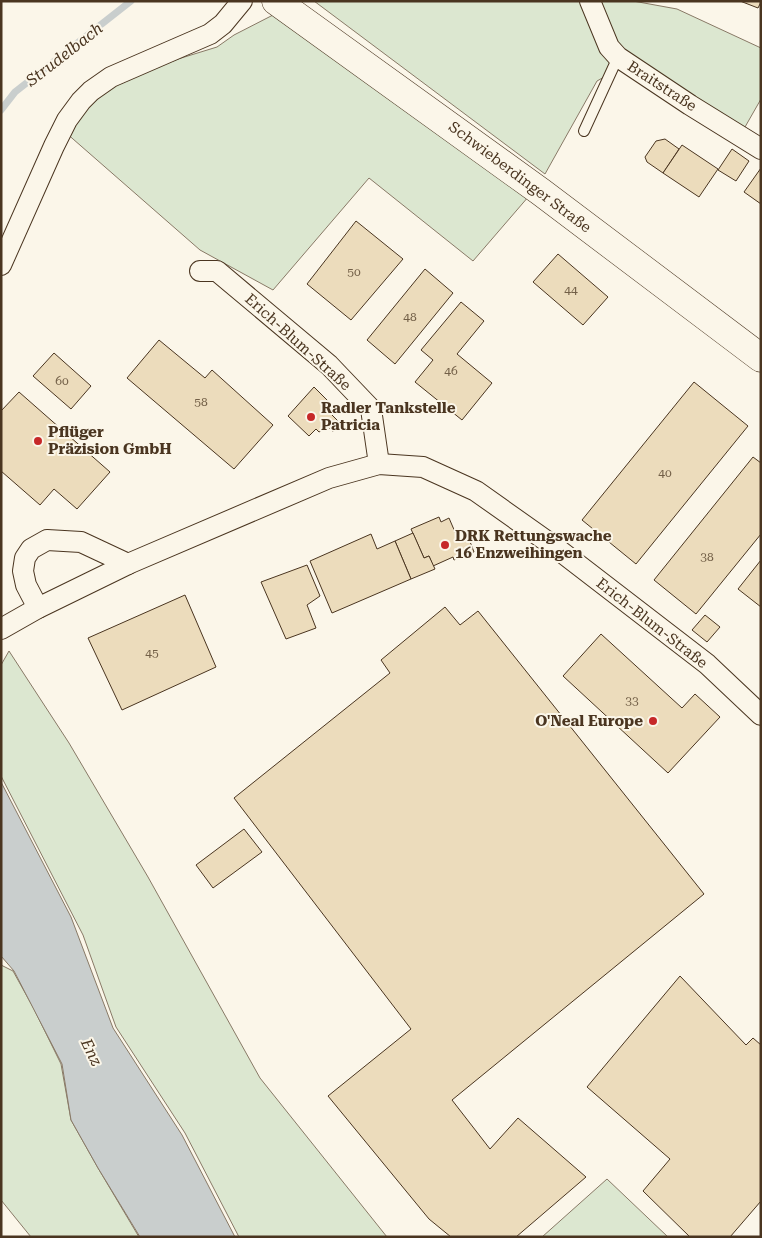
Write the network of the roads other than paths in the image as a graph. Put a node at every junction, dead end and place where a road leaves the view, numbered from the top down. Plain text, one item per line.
1 (242, 1) edge
2 (276, 1) edge
3 (590, 1) edge
4 (618, 57) junction
5 (584, 130) dead end
6 (761, 149) edge
7 (1, 265) edge
8 (200, 271) dead end
9 (761, 358) edge
10 (379, 464) junction
11 (128, 564) junction
12 (38, 608) junction
13 (1, 629) edge
14 (761, 715) edge

1 - 7 street
2 - 9 main road, Schwieberdinger Straße
3 - 4 street, Braitstraße
4 - 5 lane
4 - 6 street, Braitstraße
8 - 10 street, Erich-Blum-Straße
10 - 11 street, Erich-Blum-Straße
10 - 14 street, Erich-Blum-Straße
11 - 12 street, Erich-Blum-Straße
11 - 12 street
12 - 13 street, Erich-Blum-Straße

